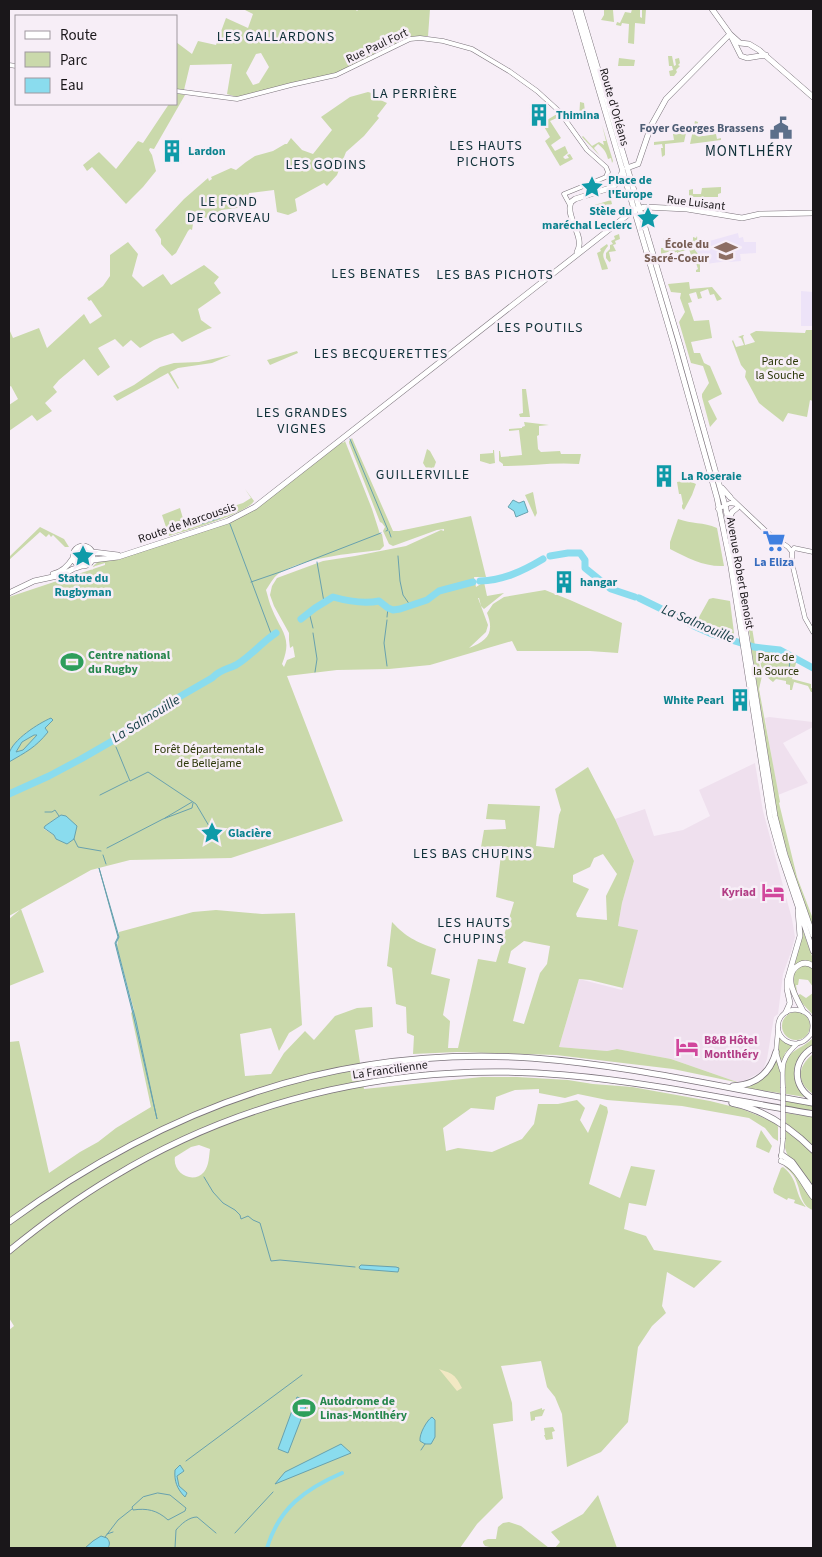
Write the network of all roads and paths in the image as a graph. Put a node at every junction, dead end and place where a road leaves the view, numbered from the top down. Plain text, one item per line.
1 (574, 9) edge
2 (580, 9) edge
3 (712, 9) edge
4 (730, 34) junction
5 (745, 44) junction
6 (752, 46) junction
7 (739, 52) junction
8 (766, 56) junction
9 (750, 57) junction
10 (178, 91) edge
11 (813, 97) edge
12 (628, 167) junction
13 (622, 171) junction
14 (570, 205) junction
15 (640, 207) junction
16 (634, 210) junction
17 (813, 213) edge
18 (598, 237) junction
19 (579, 240) junction
20 (574, 256) junction
21 (674, 345) joint
22 (680, 345) joint
23 (709, 471) junction
24 (719, 484) junction
25 (730, 497) joint
26 (737, 506) junction
27 (728, 507) junction
28 (718, 509) junction
29 (728, 522) junction
30 (793, 550) junction
31 (92, 552) junction
32 (813, 552) edge
33 (124, 555) junction
34 (73, 558) junction
35 (93, 560) junction
36 (82, 566) junction
37 (9, 592) edge
38 (813, 632) edge
39 (744, 639) junction
40 (746, 649) junction
41 (798, 907) junction
42 (813, 935) edge
43 (813, 951) edge
44 (813, 966) edge
45 (803, 1011) junction
46 (786, 1012) junction
47 (812, 1018) edge
48 (778, 1027) junction
49 (812, 1033) edge
50 (798, 1044) junction
51 (813, 1048) edge
52 (776, 1052) junction
53 (782, 1072) junction
54 (719, 1086) junction
55 (717, 1097) junction
56 (813, 1098) edge
57 (813, 1102) edge
58 (813, 1114) edge
59 (813, 1150) edge
60 (781, 1158) junction
61 (813, 1192) edge
62 (813, 1197) edge
63 (9, 1222) edge
64 (9, 1251) edge

1 - 13 main road, Route d'Orléans
2 - 12 main road, Route d'Orléans
3 - 4 main road
4 - 5 main road
4 - 7 main road
4 - 12 main road
5 - 6 main road
5 - 7 main road
6 - 8 main road
6 - 9 main road
7 - 9 main road
8 - 9 main road
8 - 11 main road
10 - 14 street, Rue Paul Fort
12 - 13 main road
12 - 15 main road, Route d'Orléans
13 - 14 main road
13 - 16 main road, Route d'Orléans
14 - 19 main road
15 - 16 main road
15 - 17 main road, Rue Luisant
15 - 22 main road, Route d'Orléans
16 - 18 main road, Route de Marcoussis
16 - 21 main road, Route d'Orléans
18 - 19 main road
18 - 20 main road, Route de Marcoussis
19 - 20 main road
20 - 33 main road, Route de Marcoussis
21 - 23 main road, Avenue Robert Benoist
22 - 24 main road, Avenue Robert Benoist
23 - 27 main road
23 - 28 main road, Avenue Robert Benoist
24 - 25 main road
24 - 27 main road, Avenue Robert Benoist
25 - 26 street
26 - 27 street
26 - 29 main road
26 - 30 street
27 - 28 street
27 - 29 main road, Avenue Robert Benoist
28 - 39 main road, Avenue Robert Benoist
29 - 39 main road, Avenue Robert Benoist
30 - 32 street
30 - 38 street
31 - 33 main road
31 - 34 main road
31 - 35 main road
33 - 35 main road, Route de Marcoussis
34 - 36 main road
34 - 37 main road
35 - 36 main road
36 - 37 main road
39 - 40 main road, Avenue Robert Benoist
40 - 41 main road, Avenue Robert Benoist
40 - 42 main road, Avenue Robert Benoist
41 - 43 main road, Avenue Robert Benoist
41 - 46 main road
44 - 45 main road
45 - 46 street
45 - 47 street
46 - 48 street
47 - 49 street
48 - 50 street
48 - 52 street
49 - 50 street
50 - 53 street
51 - 56 highway
52 - 53 street
52 - 54 highway
53 - 60 street, bridge
54 - 57 highway, La Francilienne
54 - 63 highway, La Francilienne
55 - 58 highway, La Francilienne
55 - 59 highway
55 - 64 highway, La Francilienne
60 - 61 highway
60 - 62 main road

